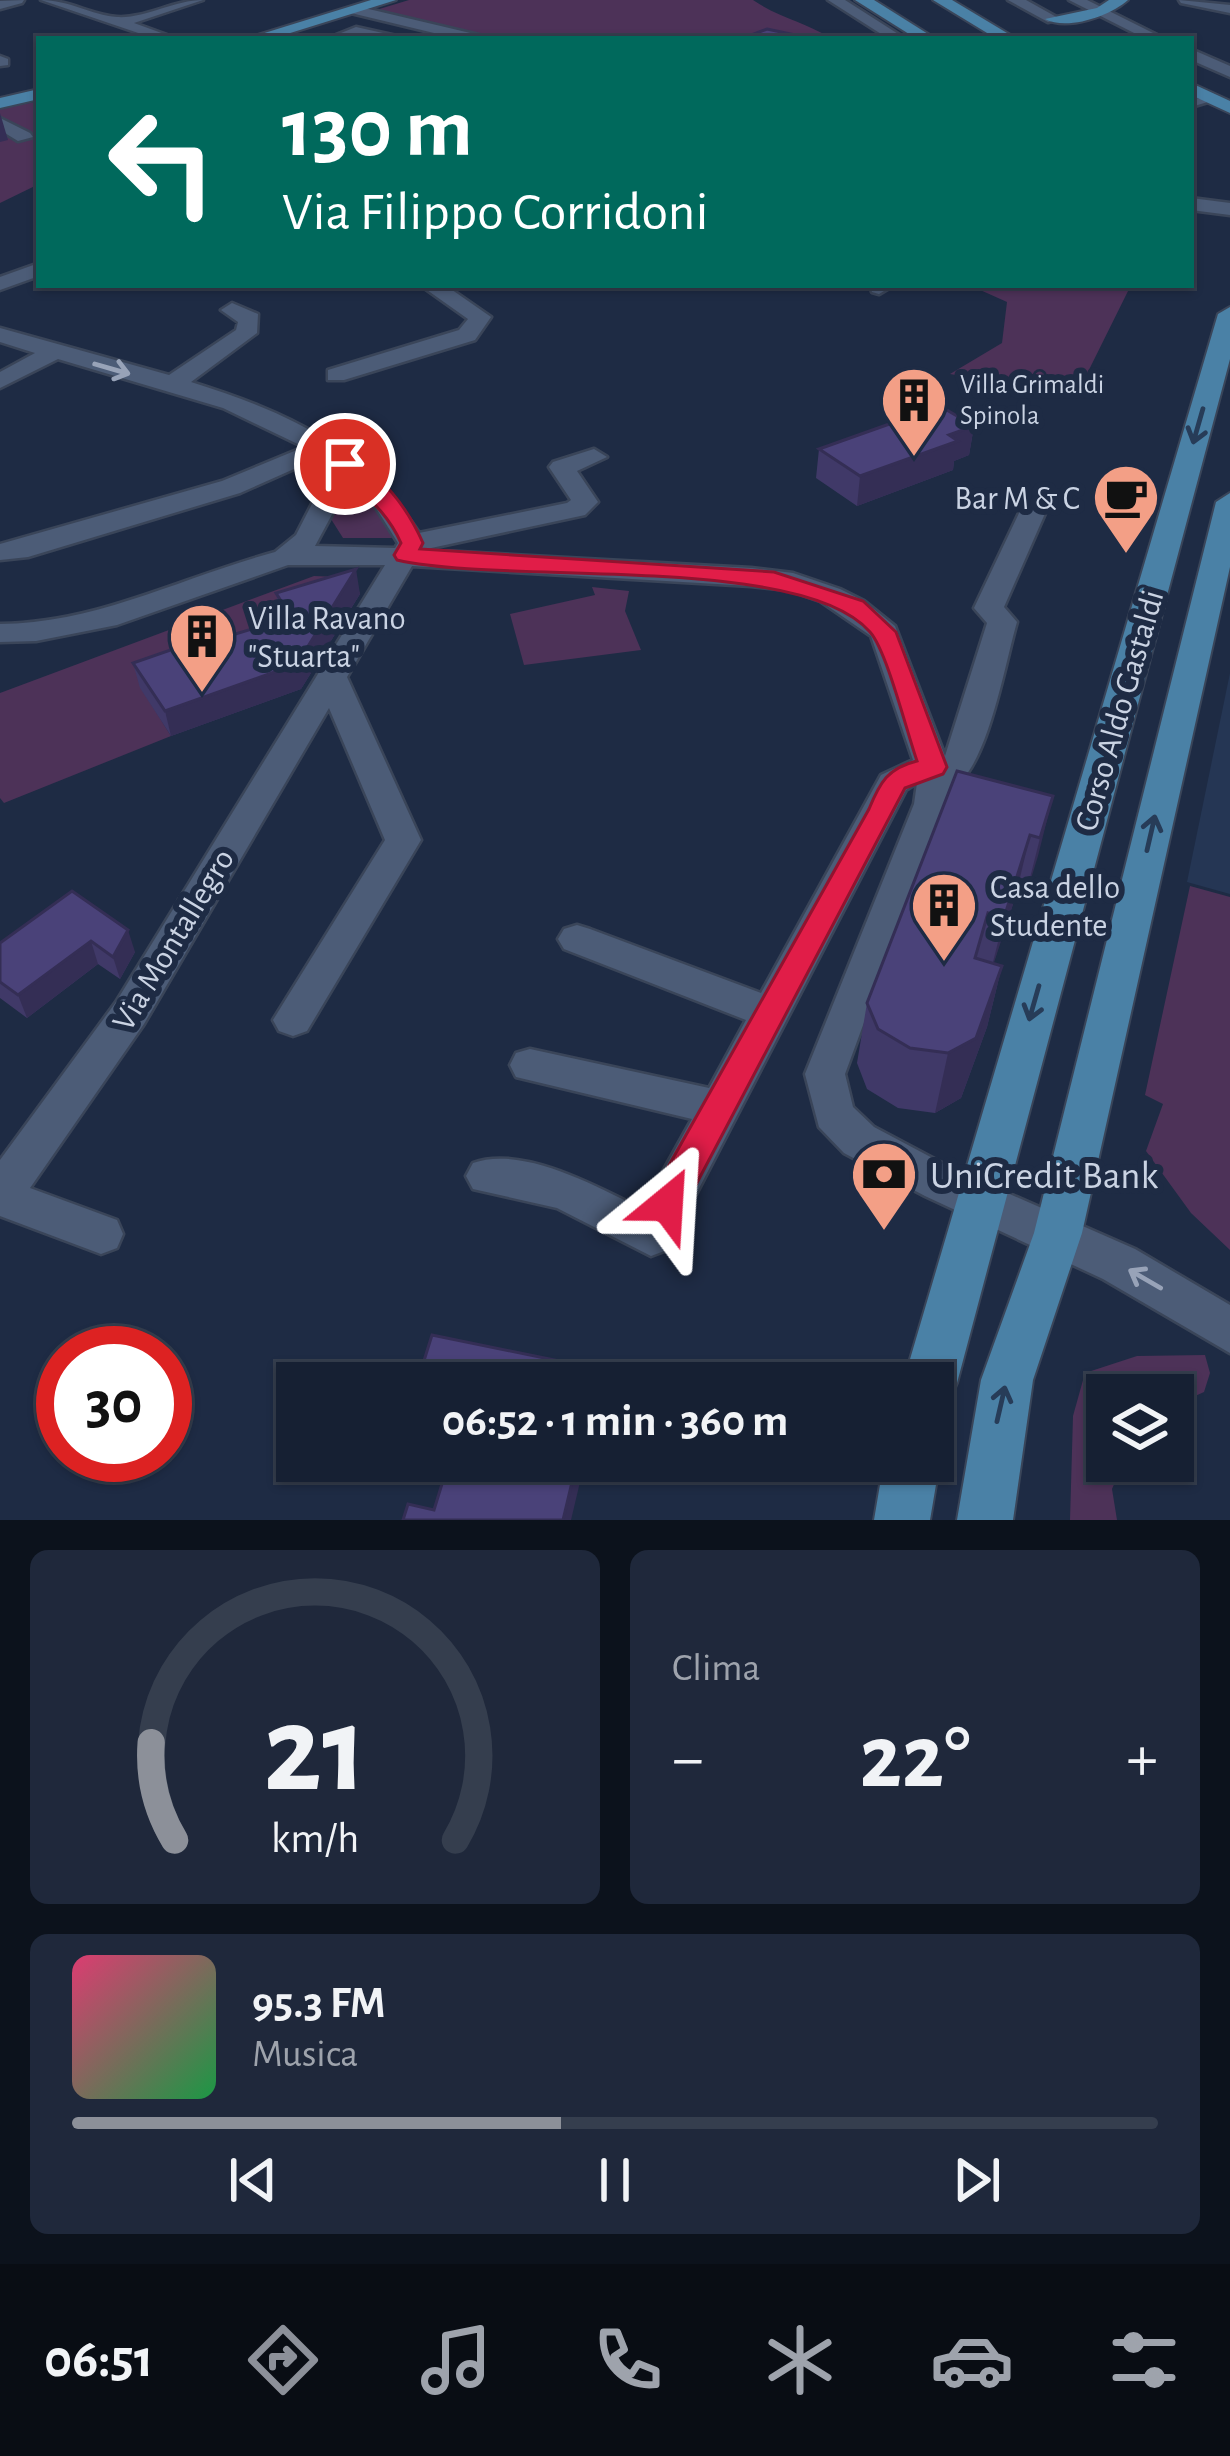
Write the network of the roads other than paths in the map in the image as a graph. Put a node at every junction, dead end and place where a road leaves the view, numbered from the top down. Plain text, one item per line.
1 (17, 0) edge
2 (48, 0) edge
3 (388, 0) edge
4 (835, 0) edge
5 (863, 0) edge
6 (941, 0) edge
7 (1015, 0) edge
8 (1076, 0) edge
9 (1120, 0) edge
10 (1186, 0) edge
11 (184, 2) edge
12 (0, 5) edge
13 (1230, 8) edge
14 (356, 10) junction
15 (1101, 12) junction
16 (1054, 19) junction
17 (122, 22) junction
18 (298, 26) junction
19 (162, 36) edge
20 (263, 36) edge
21 (330, 36) edge
22 (345, 36) edge
23 (389, 36) edge
24 (465, 36) edge
25 (894, 36) edge
26 (923, 36) edge
27 (1004, 36) edge
28 (1088, 36) edge
29 (1152, 36) edge
30 (1194, 55) edge
31 (1230, 72) edge
32 (1230, 86) edge
33 (36, 95) edge
34 (1196, 96) edge
35 (0, 103) edge
36 (1230, 108) edge
37 (0, 123) edge
38 (24, 137) dead end
39 (1194, 204) edge
40 (1230, 209) edge
41 (36, 269) edge
42 (0, 284) edge
43 (436, 288) edge
44 (232, 310) dead end
45 (1230, 314) edge
46 (0, 335) edge
47 (52, 353) junction
48 (336, 375) dead end
49 (0, 380) edge
50 (170, 386) junction
51 (333, 456) junction
52 (594, 458) dead end
53 (1230, 502) edge
54 (1034, 509) dead end
55 (409, 549) junction
56 (0, 552) edge
57 (285, 557) junction
58 (0, 632) edge
59 (47, 632) junction
60 (0, 658) edge
61 (330, 674) junction
62 (934, 775) junction
63 (577, 940) dead end
64 (768, 1012) junction
65 (293, 1020) dead end
66 (530, 1065) dead end
67 (717, 1107) junction
68 (488, 1176) dead end
69 (0, 1196) edge
70 (984, 1200) junction
71 (1058, 1233) junction
72 (101, 1234) dead end
73 (1230, 1331) edge
74 (936, 1362) edge
75 (908, 1482) edge
76 (902, 1520) edge
77 (985, 1520) edge

1 - 12 street
2 - 17 street
3 - 14 main road
4 - 25 street
5 - 26 main road
6 - 27 main road
7 - 16 street
8 - 15 street
9 - 15 main road
10 - 13 street
11 - 17 street
14 - 18 main road
14 - 24 street
15 - 16 main road
15 - 29 street
16 - 28 main road
17 - 19 street
18 - 20 main road
18 - 21 street
22 - 23 street
30 - 31 street
32 - 34 street
33 - 35 main road
34 - 36 main road
37 - 38 street
39 - 40 street
41 - 42 street
43 - 48 street
44 - 50 street
45 -> 70 main road, Corso Aldo Gastaldi
46 - 47 street
47 - 49 street
47 -> 50 street
50 - 51 street
51 - 55 street
51 - 56 street
51 - 57 street
52 - 55 street
71 -> 53 main road, Corso Aldo Gastaldi
54 - 62 street
55 - 57 street
55 - 61 street, Via Montallegro
55 - 62 street
57 - 59 street
58 - 59 street
59 - 60 street
61 - 65 street
61 - 69 street, Via Montallegro
62 - 64 street
62 - 70 street
63 - 64 street
64 - 67 street
66 - 67 street
67 - 68 street
69 - 72 street, Via Montallegro
70 - 71 street
70 - 74 main road, Corso Aldo Gastaldi
73 -> 71 street
77 -> 71 main road, Corso Aldo Gastaldi
75 - 76 main road

